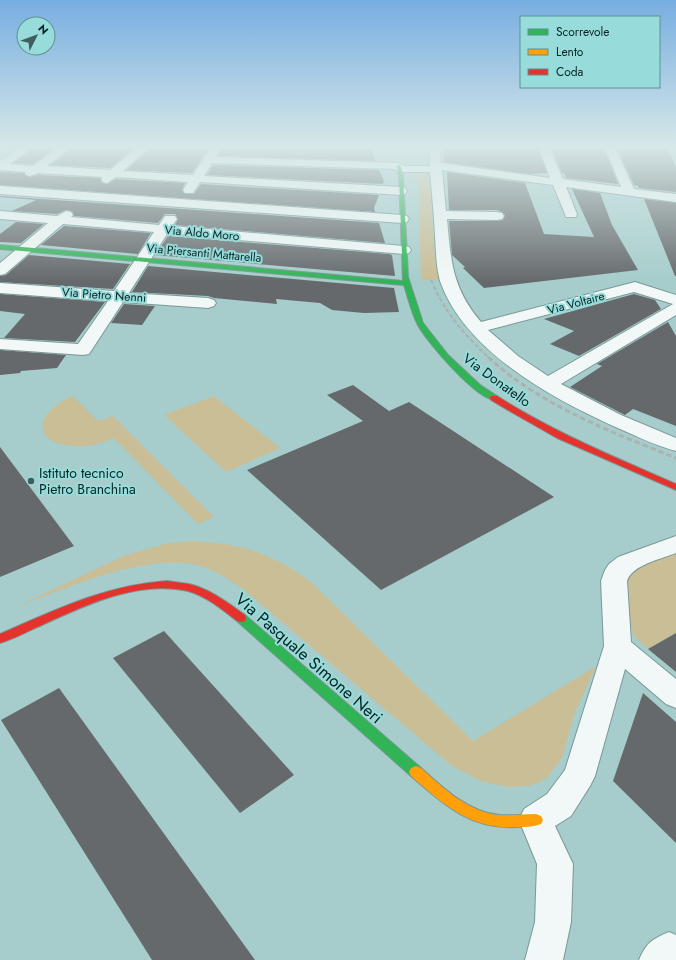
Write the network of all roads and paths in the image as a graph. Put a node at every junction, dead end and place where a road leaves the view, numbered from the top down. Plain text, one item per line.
1 (28, 193) edge
2 (92, 193) edge
3 (187, 193) edge
4 (401, 193) edge
5 (438, 193) edge
6 (563, 193) edge
7 (635, 193) edge
8 (87, 197) junction
9 (676, 198) edge
10 (179, 204) junction
11 (571, 214) dead end
12 (0, 215) edge
13 (440, 215) junction
14 (497, 216) dead end
15 (402, 219) junction
16 (60, 220) junction
17 (163, 229) junction
18 (0, 247) edge
19 (26, 249) junction
20 (404, 250) junction
21 (143, 260) junction
22 (0, 271) edge
23 (405, 282) junction
24 (0, 288) edge
25 (119, 296) junction
26 (676, 300) edge
27 (208, 303) dead end
28 (676, 308) edge
29 (476, 328) junction
30 (0, 344) edge
31 (547, 384) junction
32 (676, 445) edge
33 (676, 487) edge
34 (676, 544) edge
35 (0, 639) edge
36 (618, 646) junction
37 (676, 696) edge
38 (536, 820) junction
39 (544, 960) edge

1 - 8 street
2 - 8 street
3 - 10 street
4 - 15 street, Via Donatello
5 - 13 street
6 - 11 street
7 - 9 street
8 - 10 street
8 - 16 street
10 - 15 street
10 - 17 street
12 - 16 street, Via Aldo Moro
13 - 14 street
13 - 29 street
15 - 20 street, Via Donatello
16 - 17 street, Via Aldo Moro
16 - 19 street
17 - 20 street, Via Aldo Moro
17 - 21 street
18 - 19 street, Via Piersanti Mattarella
19 - 21 street, Via Piersanti Mattarella
19 - 22 street
20 - 23 street, Via Donatello
21 - 23 street, Via Piersanti Mattarella
21 - 25 street
23 - 33 street, Via Donatello
24 - 25 street, Via Pietro Nenni
25 - 27 street, Via Pietro Nenni
25 - 30 street
26 - 29 street, Via Voltaire
28 - 31 street
29 - 31 street
31 - 32 street
34 - 36 street
35 - 38 street, Via Pasquale Simone Neri
36 - 37 street
36 - 38 street
38 - 39 street

